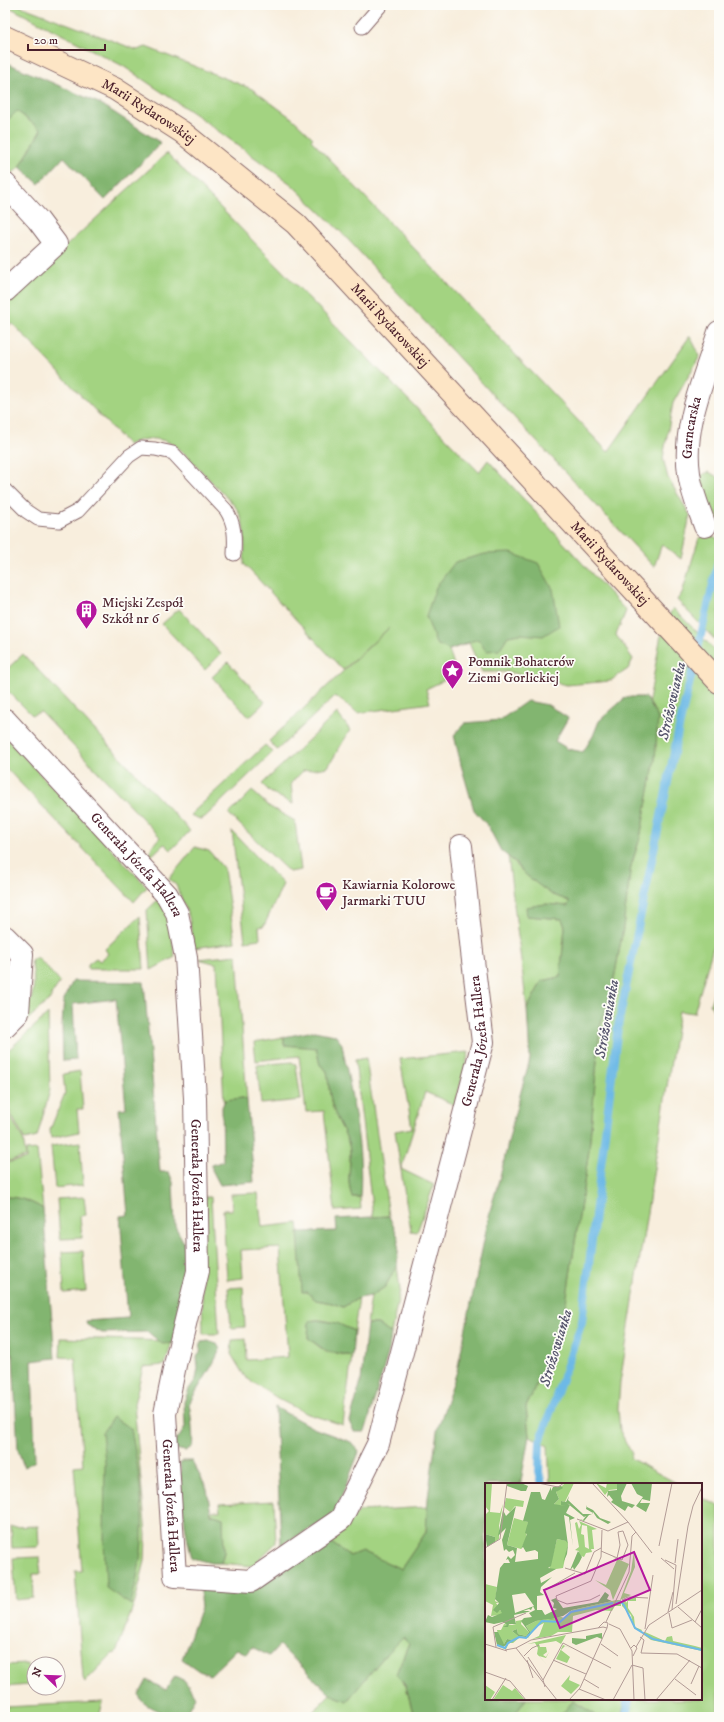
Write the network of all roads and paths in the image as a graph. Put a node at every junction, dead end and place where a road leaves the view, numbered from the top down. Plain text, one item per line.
1 (381, 5) edge
2 (362, 27) dead end
3 (5, 37) edge
4 (5, 184) edge
5 (5, 291) edge
6 (719, 332) edge
7 (5, 490) edge
8 (704, 526) dead end
9 (234, 554) dead end
10 (719, 682) edge
11 (5, 720) edge
12 (461, 846) dead end
13 (5, 936) edge
14 (5, 1026) edge

1 - 2 lane
3 - 10 street, Marii Rydarowskiej
4 - 5 street
6 - 8 street, Garncarska
7 - 9 lane
11 - 12 street, Generała Józefa Hallera
13 - 14 street

